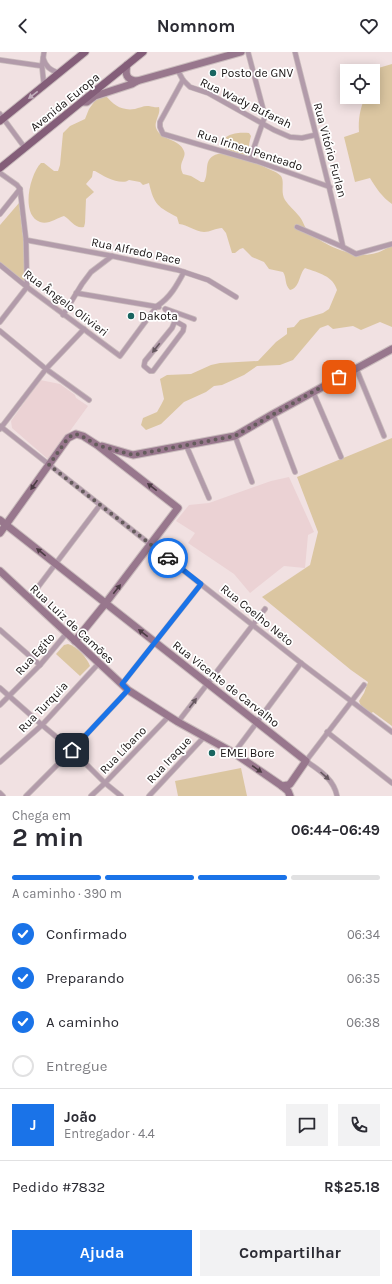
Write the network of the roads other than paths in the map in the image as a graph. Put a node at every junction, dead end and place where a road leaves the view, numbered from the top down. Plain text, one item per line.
1 (85, 52) edge
2 (143, 52) edge
3 (240, 52) edge
4 (248, 52) edge
5 (295, 52) edge
6 (43, 54) edge
7 (0, 60) edge
8 (127, 65) junction
9 (42, 66) junction
10 (177, 69) junction
11 (59, 73) junction
12 (183, 80) junction
13 (137, 81) junction
14 (44, 86) junction
15 (82, 102) junction
16 (1, 118) edge
17 (262, 124) junction
18 (315, 135) junction
19 (25, 148) junction
20 (250, 159) junction
21 (0, 168) edge
22 (0, 173) edge
23 (330, 188) junction
24 (20, 189) junction
25 (0, 214) edge
26 (297, 227) dead end
27 (26, 240) junction
28 (392, 244) edge
29 (343, 247) junction
30 (112, 256) junction
31 (0, 265) edge
32 (184, 272) junction
33 (27, 288) junction
34 (76, 293) junction
35 (236, 297) dead end
36 (157, 306) junction
37 (165, 309) junction
38 (63, 314) junction
39 (194, 319) dead end
40 (175, 320) junction
41 (0, 322) edge
42 (84, 329) junction
43 (0, 331) edge
44 (392, 349) edge
45 (356, 368) junction
46 (46, 369) junction
47 (313, 392) junction
48 (89, 400) dead end
49 (273, 414) junction
50 (1, 427) edge
51 (235, 436) junction
52 (384, 436) dead end
53 (97, 445) junction
54 (186, 445) junction
55 (133, 455) junction
56 (341, 457) dead end
57 (49, 465) junction
58 (126, 467) junction
59 (295, 472) dead end
60 (252, 482) dead end
61 (209, 498) dead end
62 (100, 505) junction
63 (0, 520) edge
64 (6, 524) junction
65 (0, 533) edge
66 (151, 544) junction
67 (56, 564) junction
68 (0, 571) edge
69 (201, 584) junction
70 (29, 599) junction
71 (105, 604) junction
72 (266, 609) dead end
73 (253, 625) junction
74 (0, 630) edge
75 (66, 634) junction
76 (75, 641) junction
77 (155, 643) junction
78 (99, 663) junction
79 (301, 663) junction
80 (40, 665) junction
81 (122, 684) junction
82 (208, 684) junction
83 (364, 685) dead end
84 (0, 688) edge
85 (128, 690) junction
86 (9, 696) junction
87 (352, 701) junction
88 (0, 704) edge
89 (169, 716) junction
90 (178, 722) junction
91 (257, 722) junction
92 (42, 725) junction
93 (327, 732) junction
94 (392, 732) edge
95 (204, 737) junction
96 (72, 750) junction
97 (234, 753) junction
98 (306, 761) junction
99 (0, 762) edge
100 (105, 783) junction
101 (392, 783) edge
102 (290, 784) junction
103 (282, 786) junction
104 (0, 793) edge
105 (3, 796) edge
106 (26, 796) edge
107 (91, 796) edge
108 (122, 796) edge
109 (149, 796) edge
110 (291, 796) edge
111 (337, 796) edge

1 - 11 main road
2 - 8 main road, Avenida Europa
3 - 10 main road
4 - 17 street
5 - 18 street, Rua Vitório Furlan
6 - 9 street
6 - 11 street
7 - 9 street
8 - 13 main road
8 - 15 main road, Avenida Europa
9 - 14 street
10 - 12 street, Rua Wady Bufarah
10 - 13 main road
11 - 14 main road
12 - 17 street, Rua Wady Bufarah
12 - 20 street, Rua Irineu Penteado
13 - 15 main road
14 -> 16 main road
15 - 19 main road, Avenida Europa
16 - 19 street
17 - 18 street, Rua Wady Bufarah
17 - 20 street
18 - 23 street, Rua Vitório Furlan
19 - 21 main road, Avenida Europa
20 - 23 street, Rua Irineu Penteado
22 - 24 street
23 - 29 street, Rua Vitório Furlan
24 - 25 street
24 - 27 street
26 - 29 street
27 - 30 street, Rua Alfredo Pace
27 - 33 street
28 - 29 street
30 - 32 street, Rua Alfredo Pace
30 - 34 street
31 - 33 street, Rua Ângelo Olivieri
32 - 35 street, Rua Alfredo Pace
32 - 36 street
33 - 38 street, Rua Ângelo Olivieri
33 - 41 street
34 - 36 street
34 - 38 street
36 - 37 street
36 - 42 street, Rua Ângelo Olivieri
37 - 39 street
37 - 40 street
38 - 42 street, Rua Ângelo Olivieri
40 -> 40 street
42 - 46 street
43 - 46 street
44 - 45 main road
45 - 47 main road
45 - 52 street
46 - 48 street
46 - 50 street
47 - 49 main road
47 - 56 street
49 - 51 main road
49 - 59 street
50 - 57 street, Rua Coelho Neto
51 - 54 main road
51 - 60 street
53 - 55 main road
53 - 57 main road
53 - 58 main road
54 - 55 main road
54 - 61 street
55 - 58 main road
57 - 62 street, Rua Coelho Neto
57 -> 64 main road
66 -> 58 main road
62 - 66 street, Rua Coelho Neto
62 - 67 street
63 - 64 main road, Rua Vicente de Carvalho
64 - 65 main road
67 -> 64 main road, Rua Vicente de Carvalho
66 - 69 street, Rua Coelho Neto
71 -> 66 main road
67 - 70 street
67 - 71 main road, Rua Vicente de Carvalho
68 - 70 main road, Rua Luiz de Camões
69 - 73 street, Rua Coelho Neto
69 - 77 street
70 - 75 main road, Rua Luiz de Camões
71 - 76 main road
77 -> 71 main road, Rua Vicente de Carvalho
72 - 73 street
73 - 79 street, Rua Coelho Neto
73 - 82 street
74 - 80 street
75 - 76 main road, Rua Luiz de Camões
75 - 80 street, Rua Egito
76 - 78 main road, Rua Luiz de Camões
77 - 81 street
77 - 82 main road, Rua Vicente de Carvalho
78 - 81 main road, Rua Luiz de Camões
78 - 92 street, Rua Turquia
79 - 87 street, Rua Coelho Neto
79 - 91 street
80 - 86 street, Rua Egito
81 - 85 main road, Rua Luiz de Camões
90 -> 82 street
82 - 91 main road, Rua Vicente de Carvalho
83 - 87 street
84 - 86 street
85 - 89 main road, Rua Luiz de Camões
85 - 96 street
86 - 88 street, Rua Egito
86 - 92 street
87 - 93 street
87 - 94 street, Rua Coelho Neto
89 - 90 main road, Rua Luiz de Camões
89 - 100 street, Rua Líbano
90 - 95 main road, Rua Luiz de Camões
91 - 97 street
91 - 98 main road, Rua Vicente de Carvalho
92 - 96 street
92 - 99 street, Rua Turquia
93 - 98 street
93 - 101 street
95 - 97 main road, Rua Luiz de Camões
95 - 109 street, Rua Iraque
96 - 100 street
96 - 106 street
97 -> 103 main road, Rua Luiz de Camões
98 - 102 main road
98 -> 111 street, Rua Vicente de Carvalho
100 - 107 street, Rua Líbano
100 - 108 street
102 - 103 main road
102 - 110 main road, Rua Luiz de Camões
103 - 110 main road, Rua Luiz de Camões
104 - 105 street

